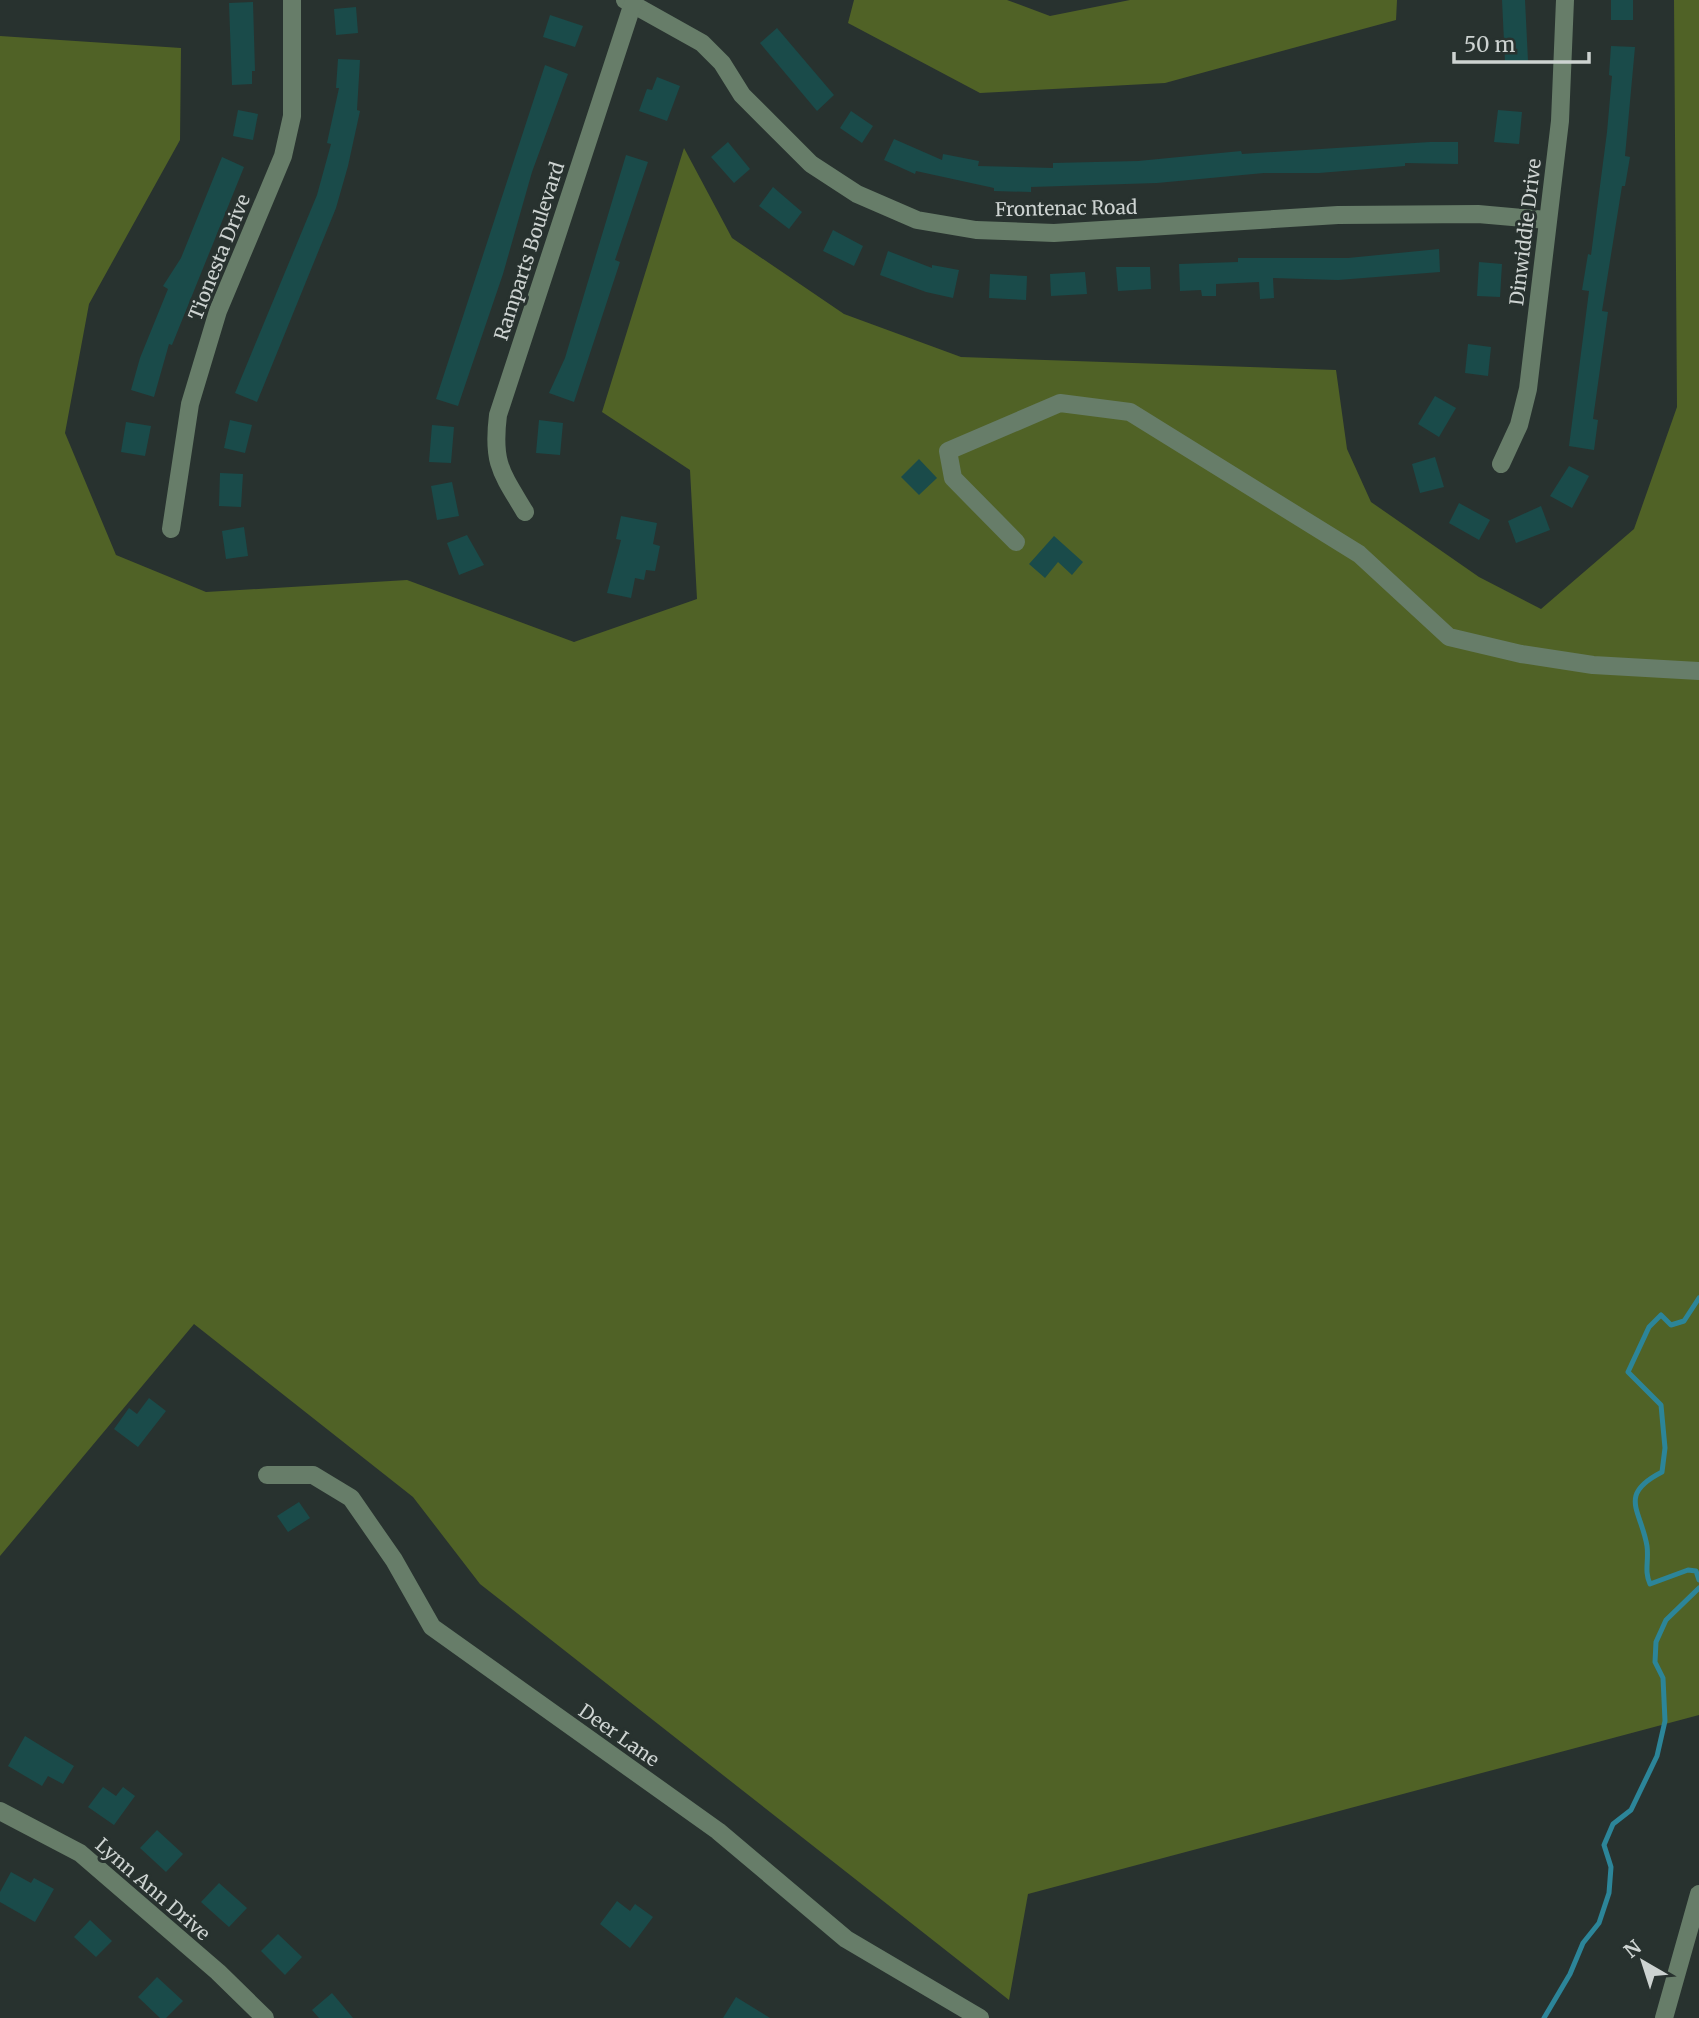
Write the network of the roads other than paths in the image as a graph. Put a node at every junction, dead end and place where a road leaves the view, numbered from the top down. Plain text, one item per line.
1 (292, 0) edge
2 (1565, 0) edge
3 (631, 1) edge
4 (1547, 220) junction
5 (1501, 464) dead end
6 (525, 512) dead end
7 (171, 529) dead end
8 (1016, 542) dead end
9 (1699, 671) edge
10 (267, 1475) dead end
11 (0, 1811) edge
12 (1699, 1894) edge
13 (265, 2018) edge
14 (980, 2018) edge
15 (1664, 2018) edge

1 - 7 street, Tionesta Drive
2 - 4 street, Dinwiddie Drive
3 - 4 street, Frontenac Road
3 - 6 street, Ramparts Boulevard
4 - 5 street, Dinwiddie Drive
8 - 9 street
10 - 14 street, Deer Lane
11 - 13 street, Lynn Ann Drive
12 - 15 street

